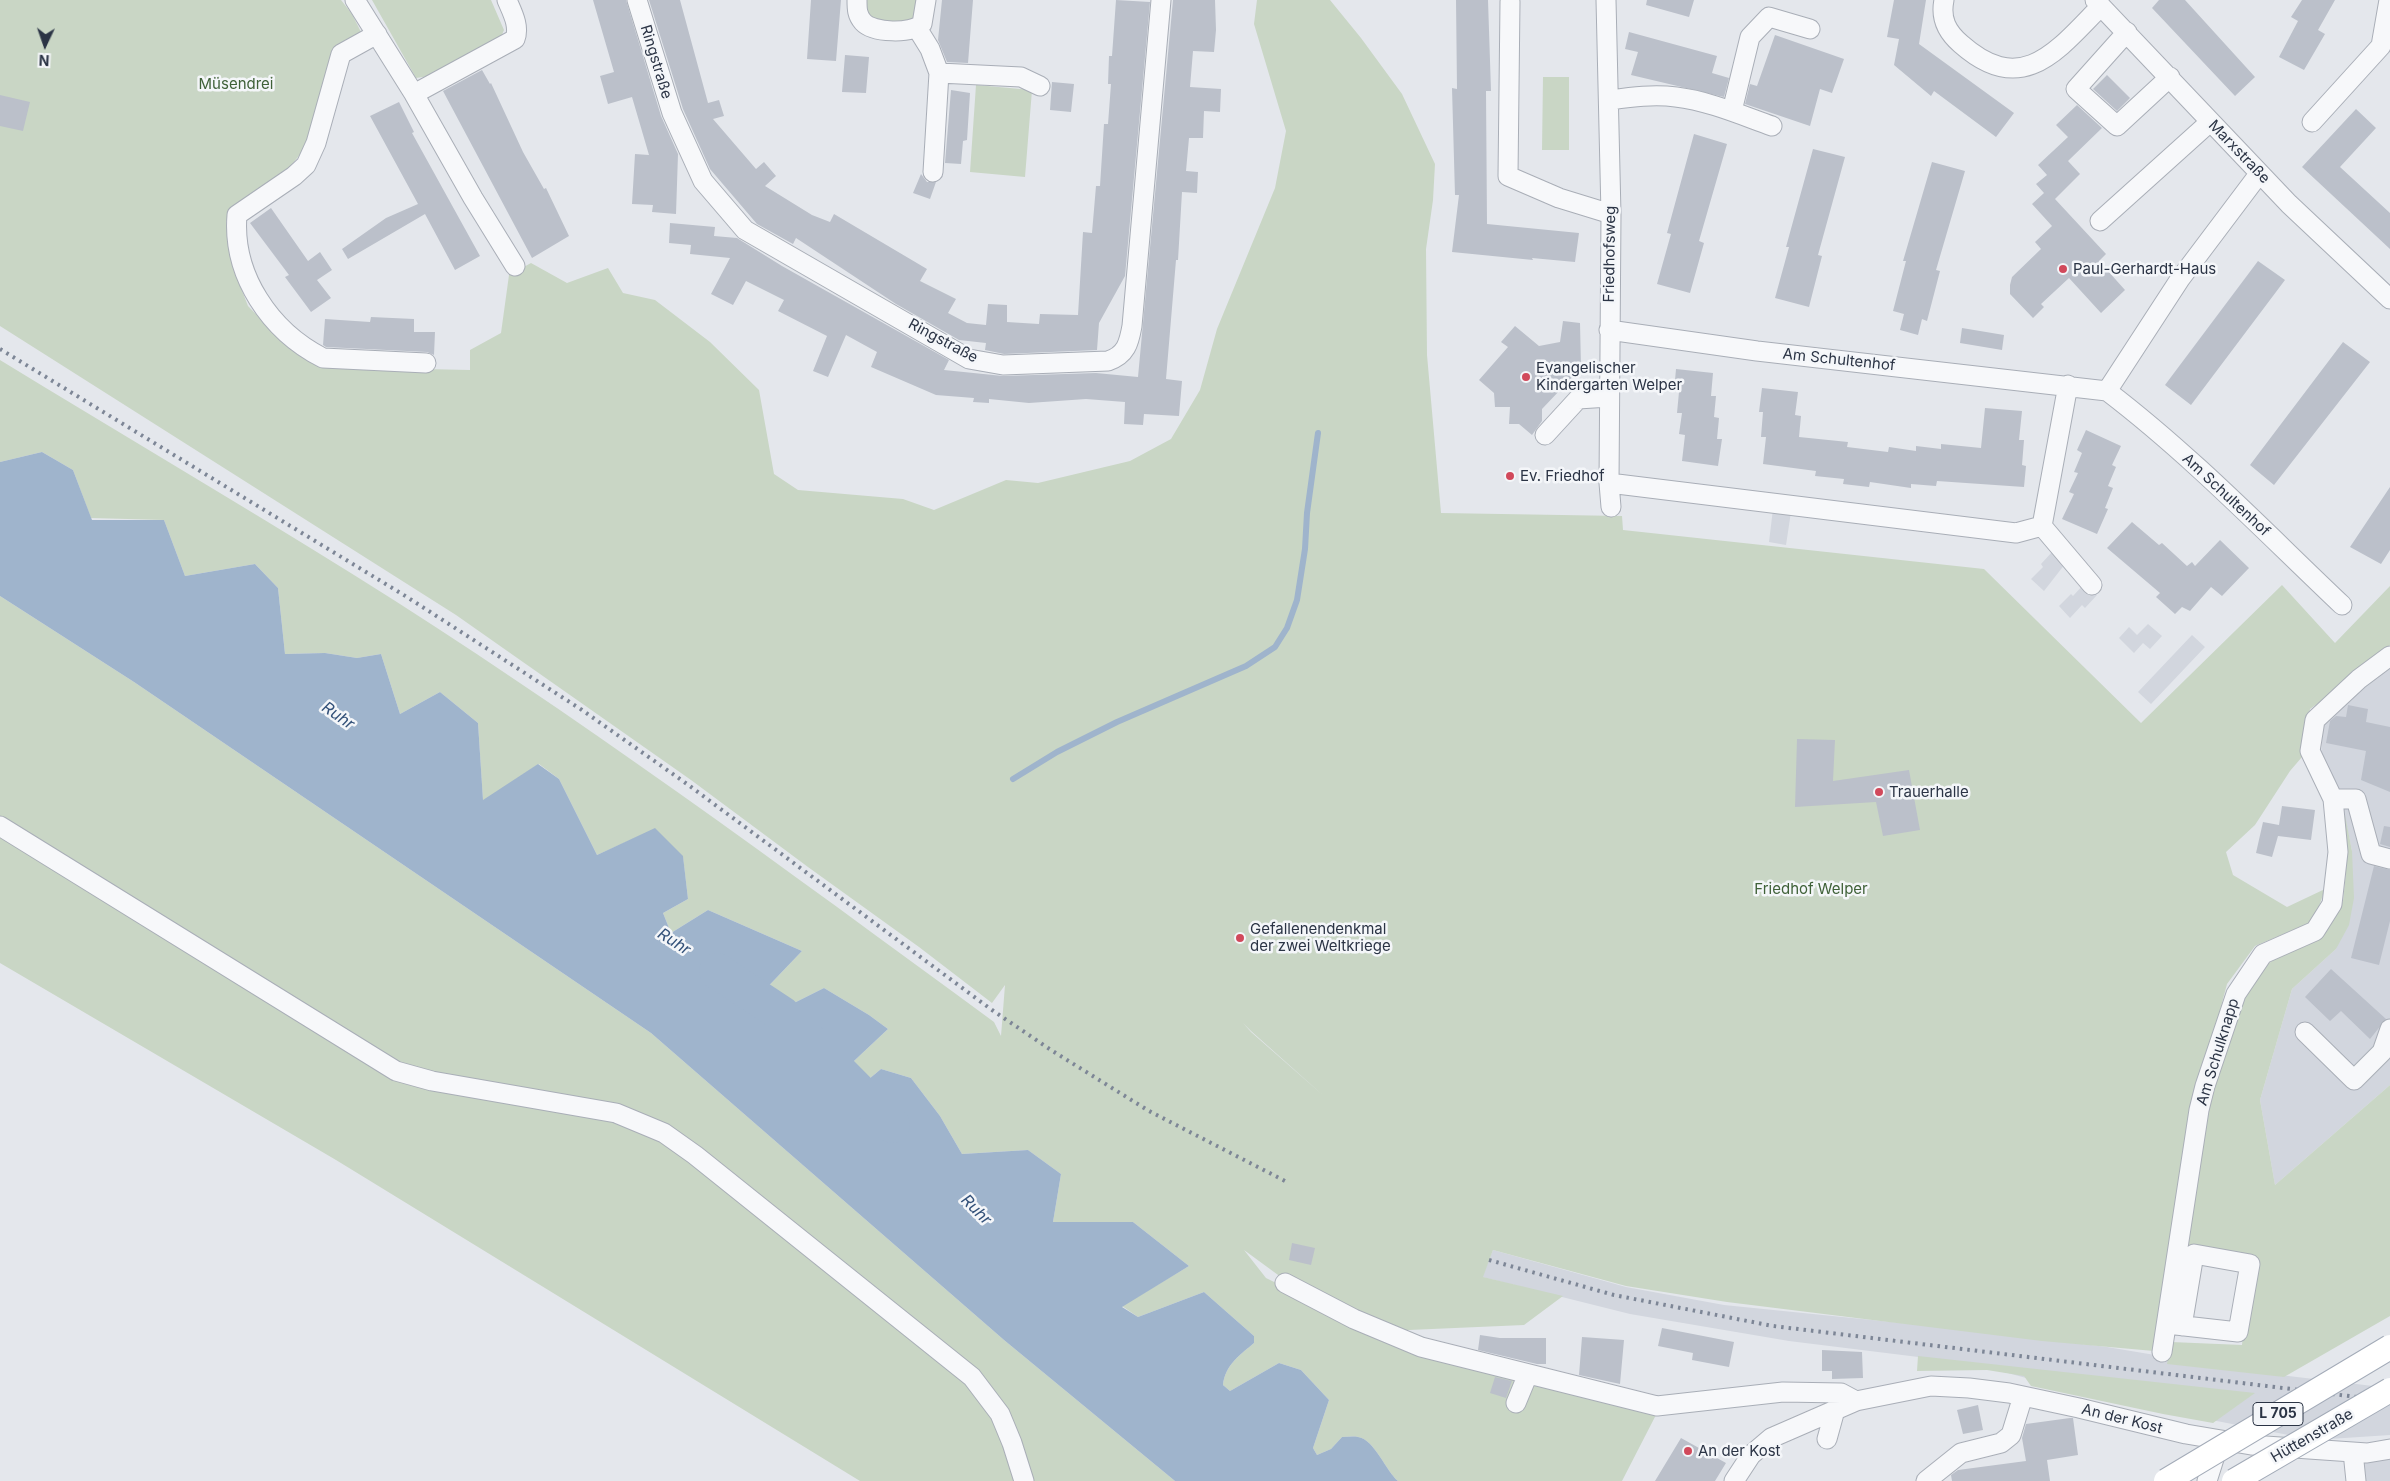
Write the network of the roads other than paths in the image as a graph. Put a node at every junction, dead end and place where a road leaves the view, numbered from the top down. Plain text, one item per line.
1 (355, 0) edge
2 (507, 0) edge
3 (637, 0) edge
4 (857, 0) edge
5 (926, 0) edge
6 (1161, 0) edge
7 (1606, 0) edge
8 (1944, 0) edge
9 (2389, 0) edge
10 (1510, 2) dead end
11 (2098, 3) edge
12 (918, 28) junction
13 (1810, 29) dead end
14 (2127, 32) junction
15 (377, 34) junction
16 (2386, 49) edge
17 (939, 73) junction
18 (2170, 77) junction
19 (1040, 86) dead end
20 (414, 94) junction
21 (1610, 100) junction
22 (1732, 111) junction
23 (2210, 122) junction
24 (2312, 122) dead end
25 (1772, 126) dead end
26 (933, 172) dead end
27 (2260, 174) junction
28 (1611, 214) junction
29 (2100, 221) dead end
30 (515, 266) dead end
31 (2390, 299) edge
32 (1609, 330) junction
33 (426, 363) dead end
34 (2068, 385) junction
35 (2107, 391) junction
36 (1609, 397) junction
37 (1545, 435) dead end
38 (1609, 483) junction
39 (1611, 507) dead end
40 (2042, 526) junction
41 (2092, 586) dead end
42 (2342, 604) dead end
43 (2390, 656) edge
44 (2333, 799) junction
45 (0, 826) edge
46 (2390, 859) edge
47 (2390, 1029) edge
48 (2306, 1032) dead end
49 (1285, 1282) dead end
50 (2175, 1325) junction
51 (2390, 1347) edge
52 (2162, 1352) dead end
53 (1528, 1374) junction
54 (2390, 1390) edge
55 (2023, 1396) junction
56 (1856, 1401) junction
57 (1516, 1403) dead end
58 (1835, 1410) junction
59 (1827, 1439) dead end
60 (2220, 1440) junction
61 (2390, 1449) edge
62 (2353, 1452) junction
63 (1024, 1481) edge
64 (1734, 1481) edge
65 (1926, 1481) edge
66 (2166, 1481) edge
67 (2207, 1481) edge
68 (2234, 1481) edge
69 (2356, 1481) edge

1 - 15 street
2 - 20 street
3 - 6 street, Ringstraße
4 - 12 street
5 - 12 street
7 - 21 street, Friedhofsweg
8 - 11 street
9 - 16 street
10 - 28 street
11 - 14 street, Marxstraße
12 - 17 street
13 - 22 street
14 - 18 street, Marxstraße
14 - 18 street
15 - 20 street
15 - 33 street
16 - 24 street
17 - 19 street
17 - 26 street
18 - 23 street, Marxstraße
20 - 30 street
21 - 22 street
21 - 28 street, Friedhofsweg
22 - 25 street
23 - 27 street, Marxstraße
23 - 29 street
27 - 31 street, Marxstraße
27 - 35 street
28 - 32 street, Friedhofsweg
32 - 34 street, Am Schultenhof
32 - 36 street, Friedhofsweg
34 - 35 street, Am Schultenhof
34 - 40 street
35 - 42 street, Am Schultenhof
36 - 37 street
36 - 38 street, Friedhofsweg
38 - 39 street, Friedhofsweg
38 - 40 street
40 - 41 street
43 - 44 street, Am Schulknapp
44 - 46 street
44 - 50 street, Am Schulknapp
45 - 63 street
47 - 48 street
49 - 53 street
50 - 50 street
50 - 52 street, Am Schulknapp
51 - 66 main road, L 705, bridge
53 - 56 street
53 - 57 street
54 - 68 main road, Hüttenstraße / L 705, bridge
55 - 56 street, An der Kost
55 - 60 street, An der Kost
55 - 65 street
56 - 58 street, An der Kost
58 - 59 street
58 - 64 street, An der Kost
60 - 62 street, An der Kost
60 - 67 street
61 - 62 street, An der Kost
62 - 69 street

